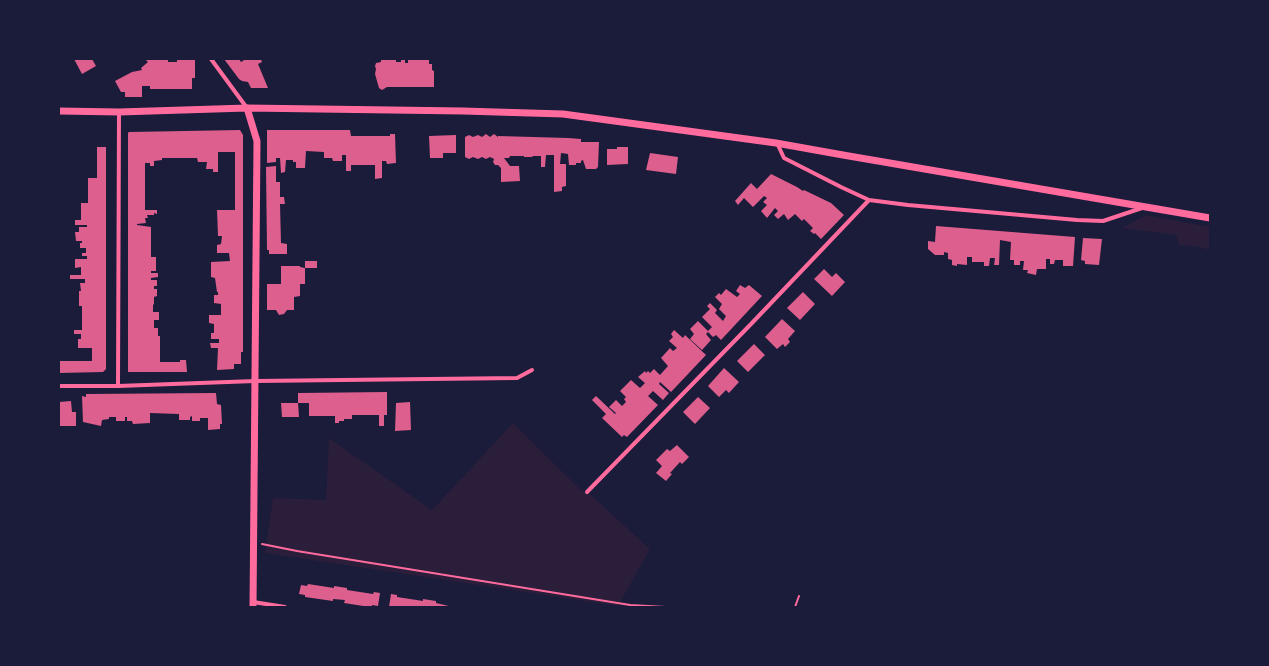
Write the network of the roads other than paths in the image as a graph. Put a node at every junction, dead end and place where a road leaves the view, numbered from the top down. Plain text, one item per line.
1 (211, 59) edge
2 (247, 108) junction
3 (59, 111) edge
4 (119, 112) junction
5 (776, 143) junction
6 (869, 200) junction
7 (1143, 207) junction
8 (1210, 218) edge
9 (532, 370) dead end
10 (255, 381) junction
11 (59, 386) edge
12 (118, 386) junction
13 (587, 492) dead end
14 (253, 605) edge
15 (285, 607) edge

1 - 2 street
2 - 4 main road
2 - 5 main road
2 - 10 main road
3 - 4 main road
4 - 12 street
5 - 6 street
5 - 7 main road
6 - 7 street
6 - 13 street
7 - 8 main road
9 - 10 street
10 - 12 street
10 - 14 main road
11 - 12 street
14 - 15 street

